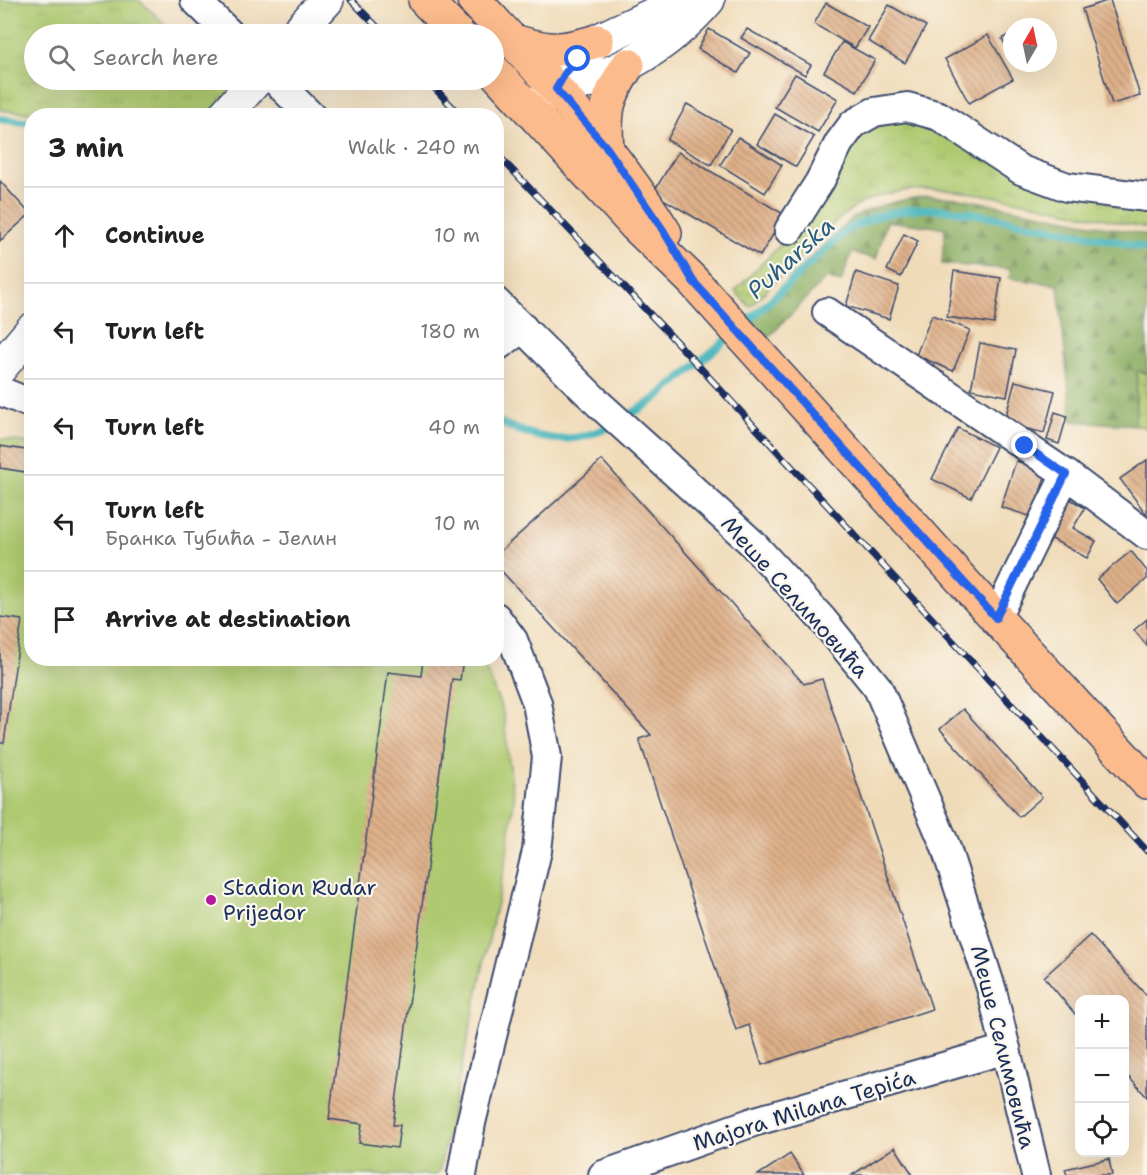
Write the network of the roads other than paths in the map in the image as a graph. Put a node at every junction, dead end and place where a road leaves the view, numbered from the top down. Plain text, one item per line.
1 (195, 0) edge
2 (327, 0) edge
3 (426, 0) edge
4 (474, 0) edge
5 (684, 0) edge
6 (708, 0) edge
7 (220, 24) edge
8 (305, 24) edge
9 (449, 24) edge
10 (496, 24) edge
11 (504, 32) edge
12 (511, 40) junction
13 (597, 41) junction
14 (628, 65) junction
15 (504, 82) edge
16 (556, 89) junction
17 (247, 90) edge
18 (285, 90) edge
19 (231, 108) edge
20 (303, 108) edge
21 (530, 109) junction
22 (607, 148) junction
23 (1147, 197) edge
24 (789, 230) dead end
25 (703, 292) junction
26 (504, 310) edge
27 (827, 312) dead end
28 (523, 328) junction
29 (504, 341) edge
30 (0, 391) edge
31 (24, 401) edge
32 (1066, 474) junction
33 (1147, 534) edge
34 (996, 618) junction
35 (504, 628) edge
36 (1147, 782) edge
37 (1006, 1049) junction
38 (462, 1175) edge
39 (603, 1175) edge
40 (1036, 1175) edge

1 - 7 street
2 - 8 street
3 - 9 main road
4 - 10 main road
5 - 13 street
6 - 14 street
11 - 12 main road
12 - 13 main road
12 - 16 main road
13 - 16 street
14 - 16 street
14 - 22 main road
15 - 21 main road
16 - 21 street
16 - 22 main road
17 - 19 street
18 - 20 street
21 - 25 main road
22 - 25 main road
23 - 24 street
25 - 34 main road
26 - 28 street, Меше Селимовића
27 - 32 street
28 - 29 street
28 - 37 street, Меше Селимовића
30 - 31 street
32 - 33 street
32 - 34 street
34 - 36 main road
35 - 38 street
37 - 39 street, Majora Milana Tepića
37 - 40 street, Меше Селимовића

